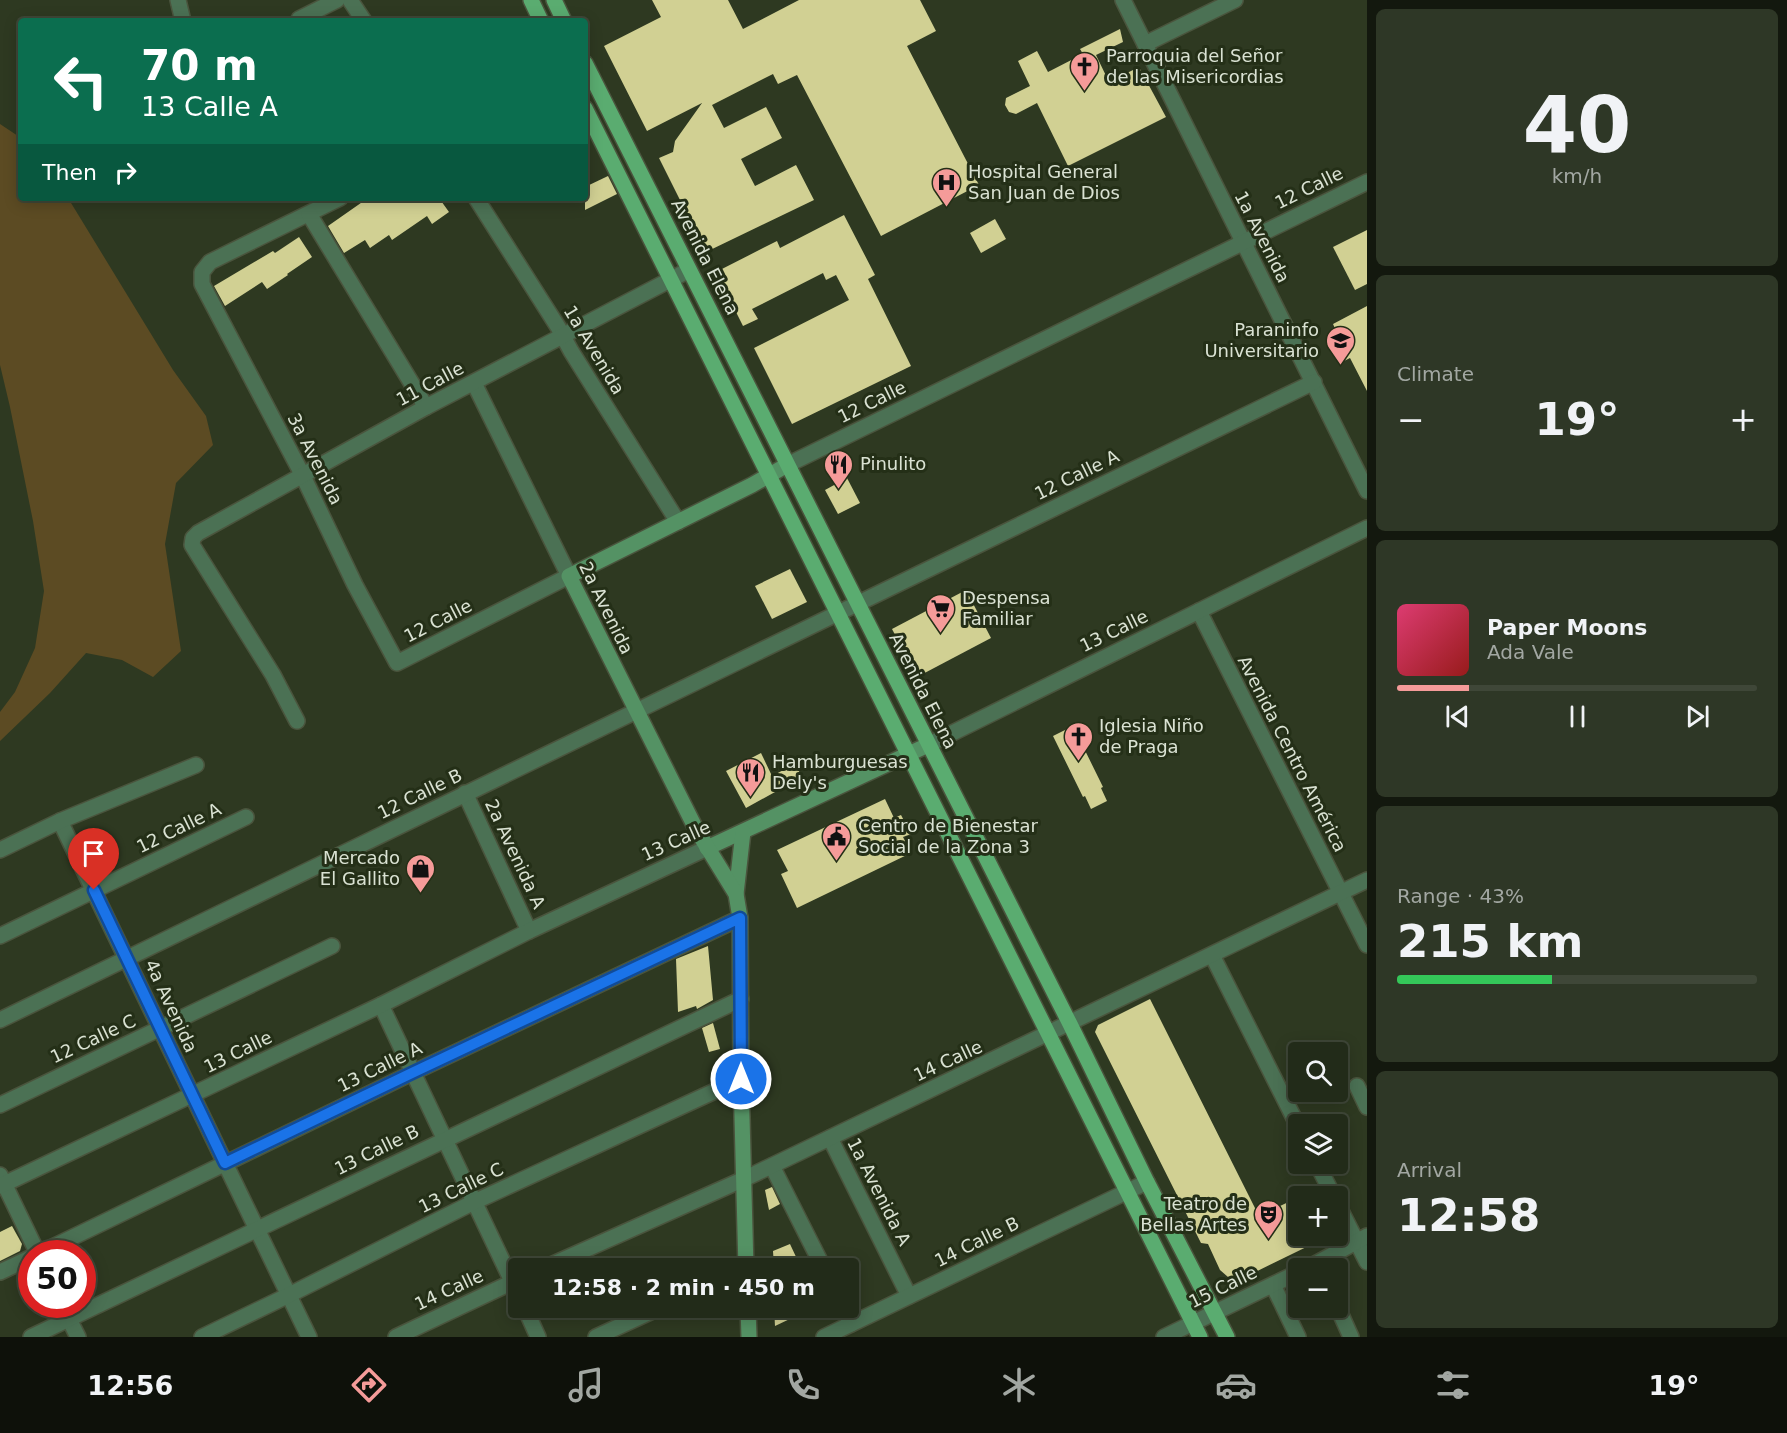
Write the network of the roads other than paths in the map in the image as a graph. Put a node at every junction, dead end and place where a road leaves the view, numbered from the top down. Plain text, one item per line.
1 (178, 0) edge
2 (337, 0) edge
3 (350, 0) edge
4 (531, 0) edge
5 (554, 0) edge
6 (1123, 0) edge
7 (1234, 0) edge
8 (182, 18) edge
9 (301, 18) edge
10 (362, 18) edge
11 (540, 18) edge
12 (563, 18) edge
13 (1145, 44) junction
14 (588, 72) edge
15 (588, 114) edge
16 (1367, 182) edge
17 (334, 201) edge
18 (478, 201) edge
19 (309, 214) junction
20 (1243, 242) junction
21 (689, 270) junction
22 (670, 279) junction
23 (562, 335) junction
24 (474, 382) junction
25 (1314, 382) junction
26 (426, 407) junction
27 (787, 465) junction
28 (302, 474) junction
29 (769, 476) junction
30 (1367, 491) edge
31 (678, 522) junction
32 (1367, 528) edge
33 (569, 576) junction
34 (857, 603) junction
35 (837, 612) junction
36 (1199, 612) junction
37 (397, 663) joint
38 (635, 711) junction
39 (297, 721) dead end
40 (928, 745) junction
41 (908, 754) junction
42 (196, 765) dead end
43 (465, 793) junction
44 (246, 817) dead end
45 (60, 821) junction
46 (743, 832) junction
47 (707, 848) junction
48 (0, 850) edge
49 (1367, 880) edge
50 (94, 890) junction
51 (1341, 893) junction
52 (736, 894) junction
53 (740, 918) junction
54 (530, 931) junction
55 (0, 936) edge
56 (1367, 945) edge
57 (332, 946) dead end
58 (1212, 955) junction
59 (127, 958) junction
60 (741, 999) junction
61 (381, 1005) junction
62 (0, 1020) edge
63 (1070, 1024) junction
64 (161, 1028) junction
65 (1048, 1034) junction
66 (414, 1072) junction
67 (741, 1079) junction
68 (1357, 1086) dead end
69 (192, 1095) junction
70 (0, 1105) edge
71 (1367, 1107) edge
72 (1292, 1114) edge
73 (830, 1138) junction
74 (445, 1139) junction
75 (225, 1163) junction
76 (772, 1166) junction
77 (744, 1179) junction
78 (1, 1182) edge
79 (1147, 1182) junction
80 (1126, 1191) junction
81 (474, 1202) junction
82 (1348, 1219) edge
83 (257, 1229) junction
84 (1362, 1239) edge
85 (31, 1240) edge
86 (67, 1240) edge
87 (567, 1258) edge
88 (746, 1258) edge
89 (818, 1258) edge
90 (1329, 1258) edge
91 (1367, 1262) edge
92 (18, 1264) edge
93 (508, 1268) edge
94 (0, 1272) edge
95 (1288, 1278) edge
96 (1273, 1285) junction
97 (508, 1290) edge
98 (289, 1295) junction
99 (909, 1296) junction
100 (96, 1299) edge
101 (1215, 1313) junction
102 (58, 1318) edge
103 (69, 1318) edge
104 (529, 1318) edge
105 (637, 1318) edge
106 (748, 1318) edge
107 (848, 1318) edge
108 (1342, 1318) edge
109 (851, 1324) junction
110 (1196, 1330) edge
111 (31, 1337) edge
112 (78, 1337) edge
113 (202, 1337) edge
114 (309, 1337) edge
115 (396, 1337) edge
116 (538, 1337) edge
117 (596, 1337) edge
118 (749, 1337) edge
119 (824, 1337) edge
120 (1164, 1337) edge
121 (1227, 1337) edge
122 (1298, 1337) edge
123 (1351, 1337) edge

1 - 8 street
2 - 9 street
3 - 10 street
4 - 11 main road
5 - 12 main road
6 - 13 street, 1a Avenida
7 - 13 street
13 - 20 street, 1a Avenida
14 - 21 main road, Avenida Elena
15 - 22 main road
16 - 20 street, 12 Calle
17 - 19 street
18 - 23 street, 1a Avenida
19 - 26 street
19 - 28 street, 3a Avenida
20 - 25 street, 1a Avenida
20 - 27 street, 12 Calle
21 - 22 street, 11 Calle
21 - 27 main road, Avenida Elena
22 - 23 street, 11 Calle
22 - 29 main road
23 - 24 street, 11 Calle
23 - 31 street, 1a Avenida
24 - 26 street, 11 Calle
24 - 33 street, 2a Avenida
25 - 30 street, 1a Avenida
25 - 34 street, 12 Calle A
26 - 28 street, 11 Calle
27 - 29 main road, 12 Calle
27 - 34 main road, Avenida Elena
28 - 37 street, 3a Avenida
28 - 39 street, 11 Calle
29 - 31 main road, 12 Calle
29 - 35 main road
31 - 33 main road, 12 Calle
32 - 36 street, 13 Calle
33 - 37 street, 12 Calle
33 - 38 main road, 2a Avenida
34 - 35 street, 12 Calle B
34 - 40 main road, Avenida Elena
35 - 38 street, 12 Calle B
35 - 41 main road
36 - 40 street, 13 Calle
36 - 51 street, Avenida Centro América
38 - 43 street, 12 Calle B
38 - 47 main road, 2a Avenida
40 - 41 main road, 13 Calle
40 - 63 main road, Avenida Elena
41 - 46 main road, 13 Calle
41 - 65 main road
42 - 45 street
43 - 54 street, 2a Avenida A
43 - 59 street, 12 Calle B
44 - 50 street, 12 Calle A
45 - 48 street
45 - 50 street, 4a Avenida
46 - 47 main road, 13 Calle
46 - 52 main road
47 - 52 main road, 2a Avenida
47 - 54 street, 13 Calle
49 - 51 street, 14 Calle
50 - 55 street, 12 Calle A
50 - 59 street, 4a Avenida
51 - 56 street, Avenida Centro América
51 - 58 street, 14 Calle
52 - 53 main road
53 - 60 main road
53 - 66 street, 13 Calle A
54 - 61 street, 13 Calle
57 - 64 street, 12 Calle C
58 - 63 street, 14 Calle
58 - 72 street
59 - 62 street, 12 Calle B
59 - 64 street, 4a Avenida
60 - 67 main road
60 - 74 street, 13 Calle B
61 - 66 street
61 - 69 street, 13 Calle
63 - 65 street, 14 Calle
63 - 79 main road, Avenida Elena
64 - 69 street, 4a Avenida
64 - 70 street, 12 Calle C
65 - 73 street, 14 Calle
65 - 80 main road
66 - 74 street
66 - 75 street, 13 Calle A
67 - 77 main road
67 - 81 street, 13 Calle C
68 - 71 street
69 - 75 street, 4a Avenida
69 - 78 street, 13 Calle
73 - 76 street, 14 Calle
73 - 99 street, 1a Avenida A
74 - 81 street
74 - 83 street, 13 Calle B
75 - 83 street, 4a Avenida
75 - 86 street, 13 Calle A
76 - 77 street, 14 Calle
76 - 89 street
77 - 87 street, 14 Calle
77 - 88 main road
78 - 85 street
79 - 80 street, 14 Calle B
79 - 101 main road, Avenida Elena
80 - 99 street, 14 Calle B
80 - 110 main road
81 - 93 street
81 - 98 street, 13 Calle C
82 - 84 street
83 - 98 street, 4a Avenida
83 - 100 street, 13 Calle B
84 - 90 street
84 - 91 street
92 - 94 street
95 - 96 street, 15 Calle
96 - 101 street, 15 Calle
96 - 122 street
97 - 115 street, 14 Calle
98 - 113 street, 13 Calle C
98 - 114 street, 4a Avenida
99 - 109 street, 14 Calle B
101 - 110 street, 15 Calle
101 - 121 main road, Avenida Elena
102 - 111 street, 13 Calle B
103 - 112 street
104 - 116 street
105 - 117 street
106 - 118 main road
107 - 109 street
108 - 123 street
109 - 119 street, 14 Calle B
110 - 120 street, 15 Calle

